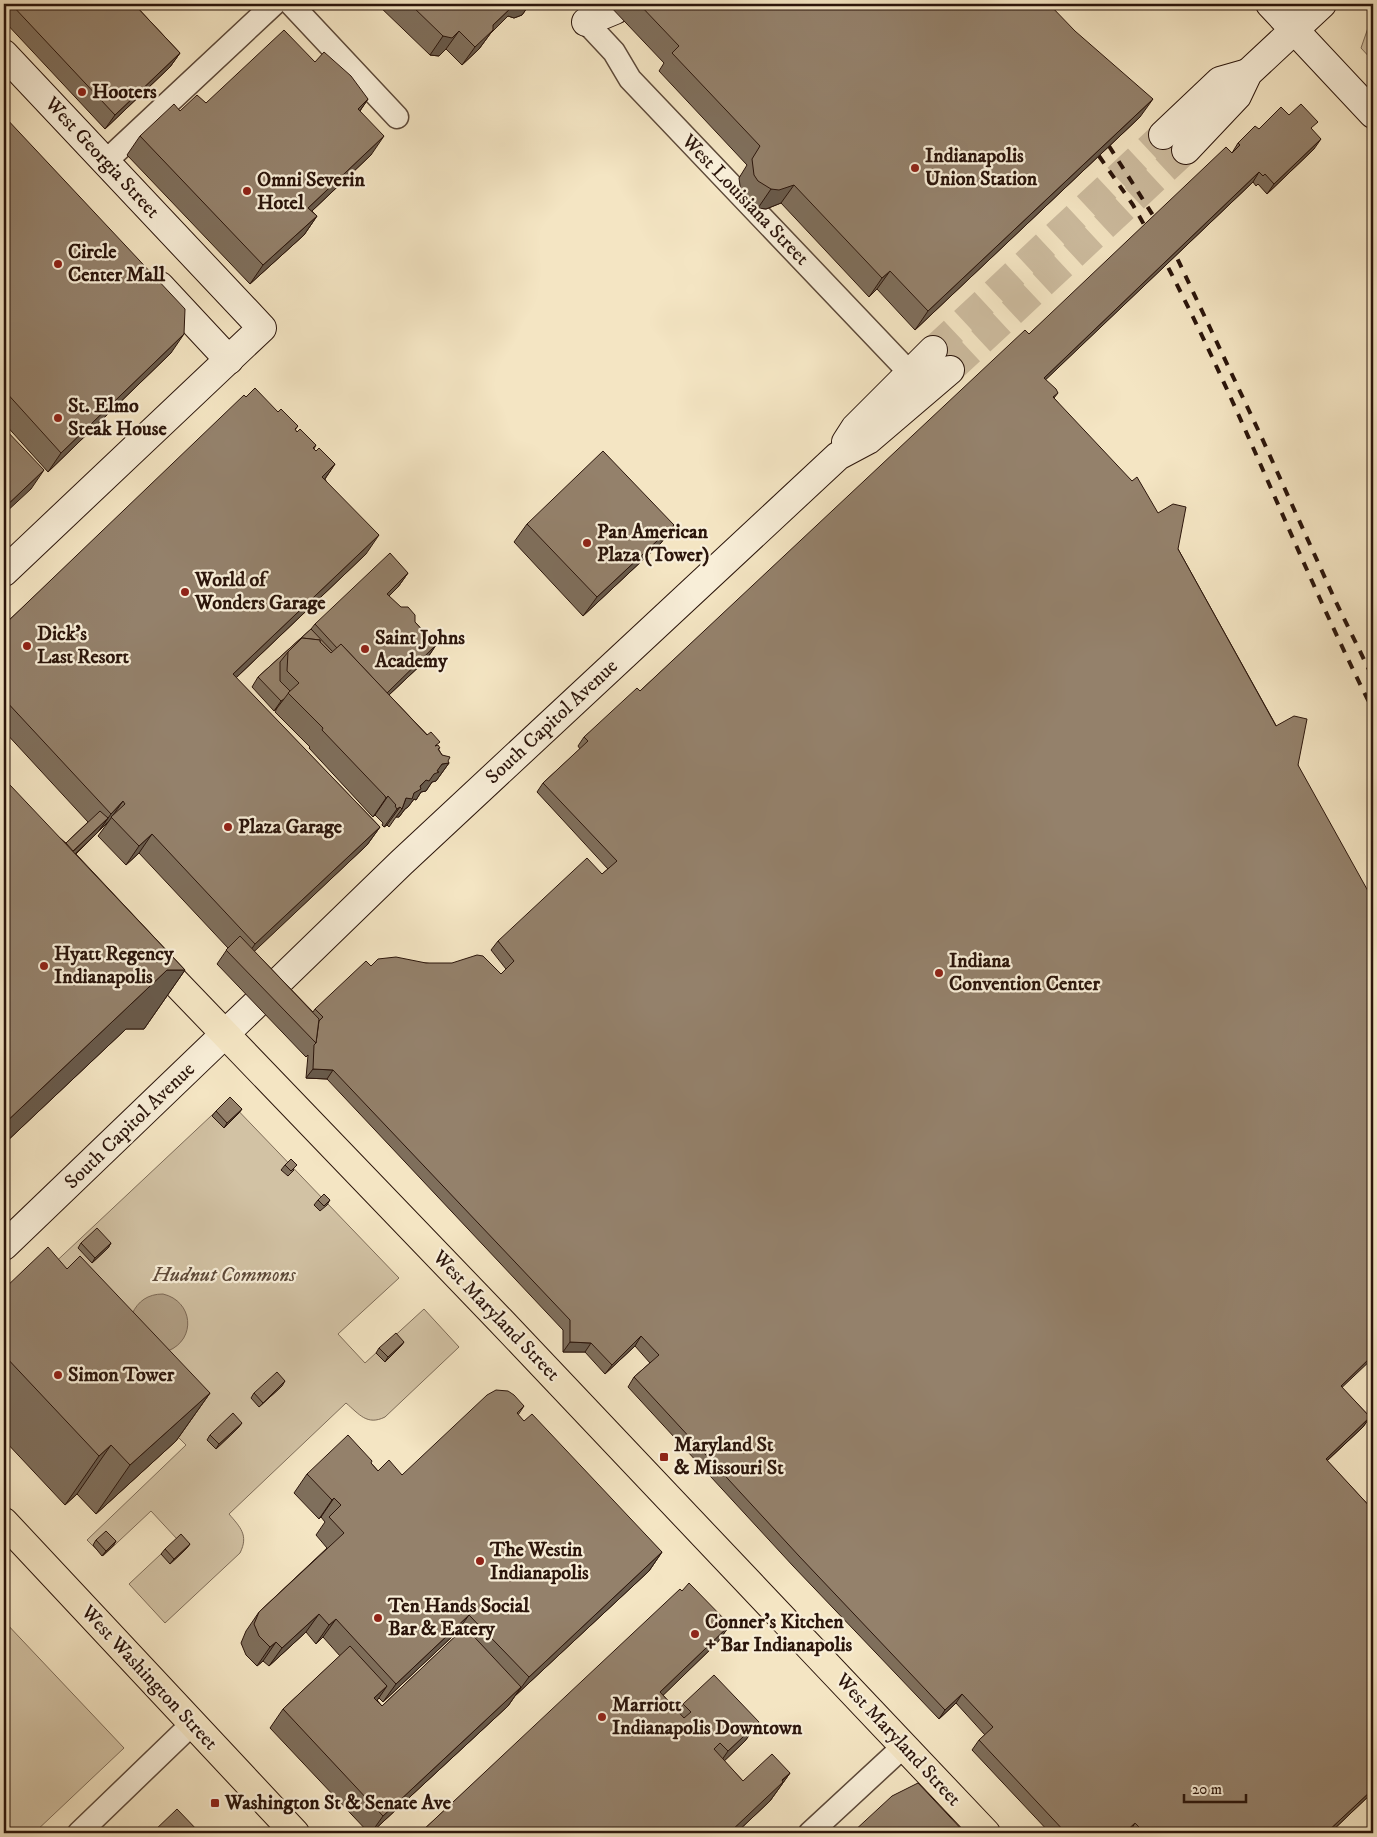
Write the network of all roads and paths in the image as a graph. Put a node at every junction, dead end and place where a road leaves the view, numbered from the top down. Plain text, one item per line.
1 (274, 4) edge
2 (291, 4) edge
3 (1270, 4) edge
4 (1322, 4) edge
5 (615, 10) dead end
6 (586, 22) joint
7 (1294, 30) junction
8 (4, 54) edge
9 (1248, 73) junction
10 (1373, 114) edge
11 (397, 116) dead end
12 (1164, 135) tunnel mouth
13 (1186, 150) tunnel mouth
14 (105, 162) junction
15 (143, 267) edge
16 (229, 360) junction
17 (910, 373) junction
18 (838, 456) junction
19 (4, 572) edge
20 (133, 938) edge
21 (226, 1034) junction
22 (4, 1246) edge
23 (4, 1522) edge
24 (192, 1724) junction
25 (904, 1746) junction
26 (79, 1833) edge
27 (294, 1833) edge
28 (810, 1833) edge
29 (986, 1833) edge

1 - 14 street
2 - 11 street
3 - 7 main road
4 - 7 main road
5 - 6 main road
6 - 17 street, West Louisiana Street
7 - 9 main road
7 - 10 main road
8 - 14 main road, West Georgia Street
9 - 12 main road
9 - 13 main road
14 - 16 main road, West Georgia Street
15 - 16 main road
16 - 19 main road
17 - 18 main road, South Capitol Avenue
17 - 18 main road, South Capitol Avenue
18 - 21 main road, South Capitol Avenue
20 - 21 main road, West Maryland Street
21 - 22 main road, South Capitol Avenue
21 - 25 main road, West Maryland Street
23 - 24 main road, West Washington Street
24 - 26 street
24 - 27 main road, West Washington Street
25 - 28 street
25 - 29 main road, West Maryland Street

